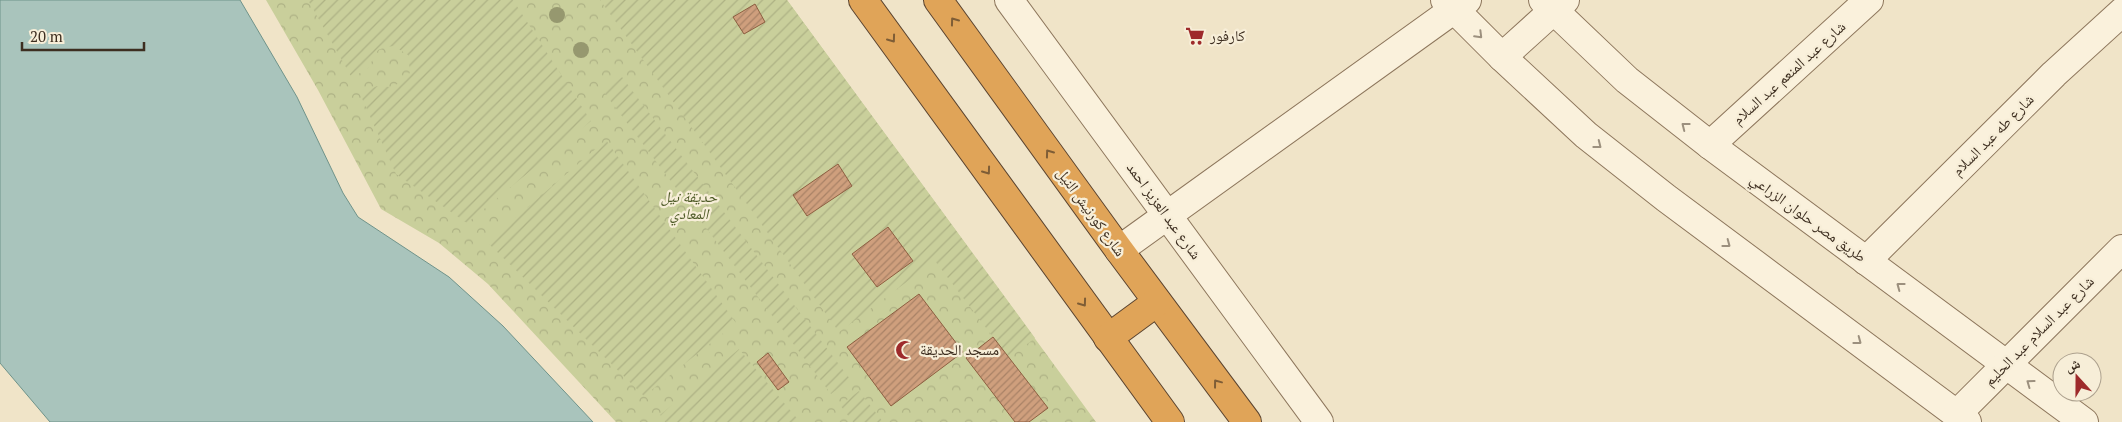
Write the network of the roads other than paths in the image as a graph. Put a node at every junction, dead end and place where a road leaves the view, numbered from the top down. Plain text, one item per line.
1 (863, 0) edge
2 (938, 0) edge
3 (1009, 0) edge
4 (1869, 0) edge
5 (1455, 3) edge
6 (1554, 4) edge
7 (2122, 12) edge
8 (1502, 58) junction
9 (1710, 146) junction
10 (1166, 215) junction
11 (2122, 249) edge
12 (1118, 250) junction
13 (1866, 260) junction
14 (1157, 302) junction
15 (1108, 338) junction
16 (2005, 365) junction
17 (1962, 418) edge
18 (1170, 422) edge
19 (1246, 422) edge
20 (1319, 422) edge
21 (2084, 422) edge

1 -> 15 highway
12 -> 2 highway, شارع كورنيش النيل
3 - 10 street, شارع عبد العزيز احمد
4 - 9 street, شارع عبد المنعم عبد السلام
5 -> 8 street
5 - 10 street
6 - 8 street
9 -> 6 street, طريق مصر حلوان الزراعي
7 - 13 street, شارع طه عبد السلام
8 -> 17 street
9 - 13 street, طريق مصر حلوان الزراعي
10 - 12 street
10 - 20 street, شارع عبد العزيز احمد
11 - 16 street, شارع عبد السلام عبد الحليم
12 - 14 highway, شارع كورنيش النيل
16 -> 13 street, طريق مصر حلوان الزراعي
14 - 15 highway
19 -> 14 highway, شارع كورنيش النيل
15 - 18 highway
16 - 17 street, شارع عبد السلام عبد الحليم
21 -> 16 street, طريق مصر حلوان الزراعي

